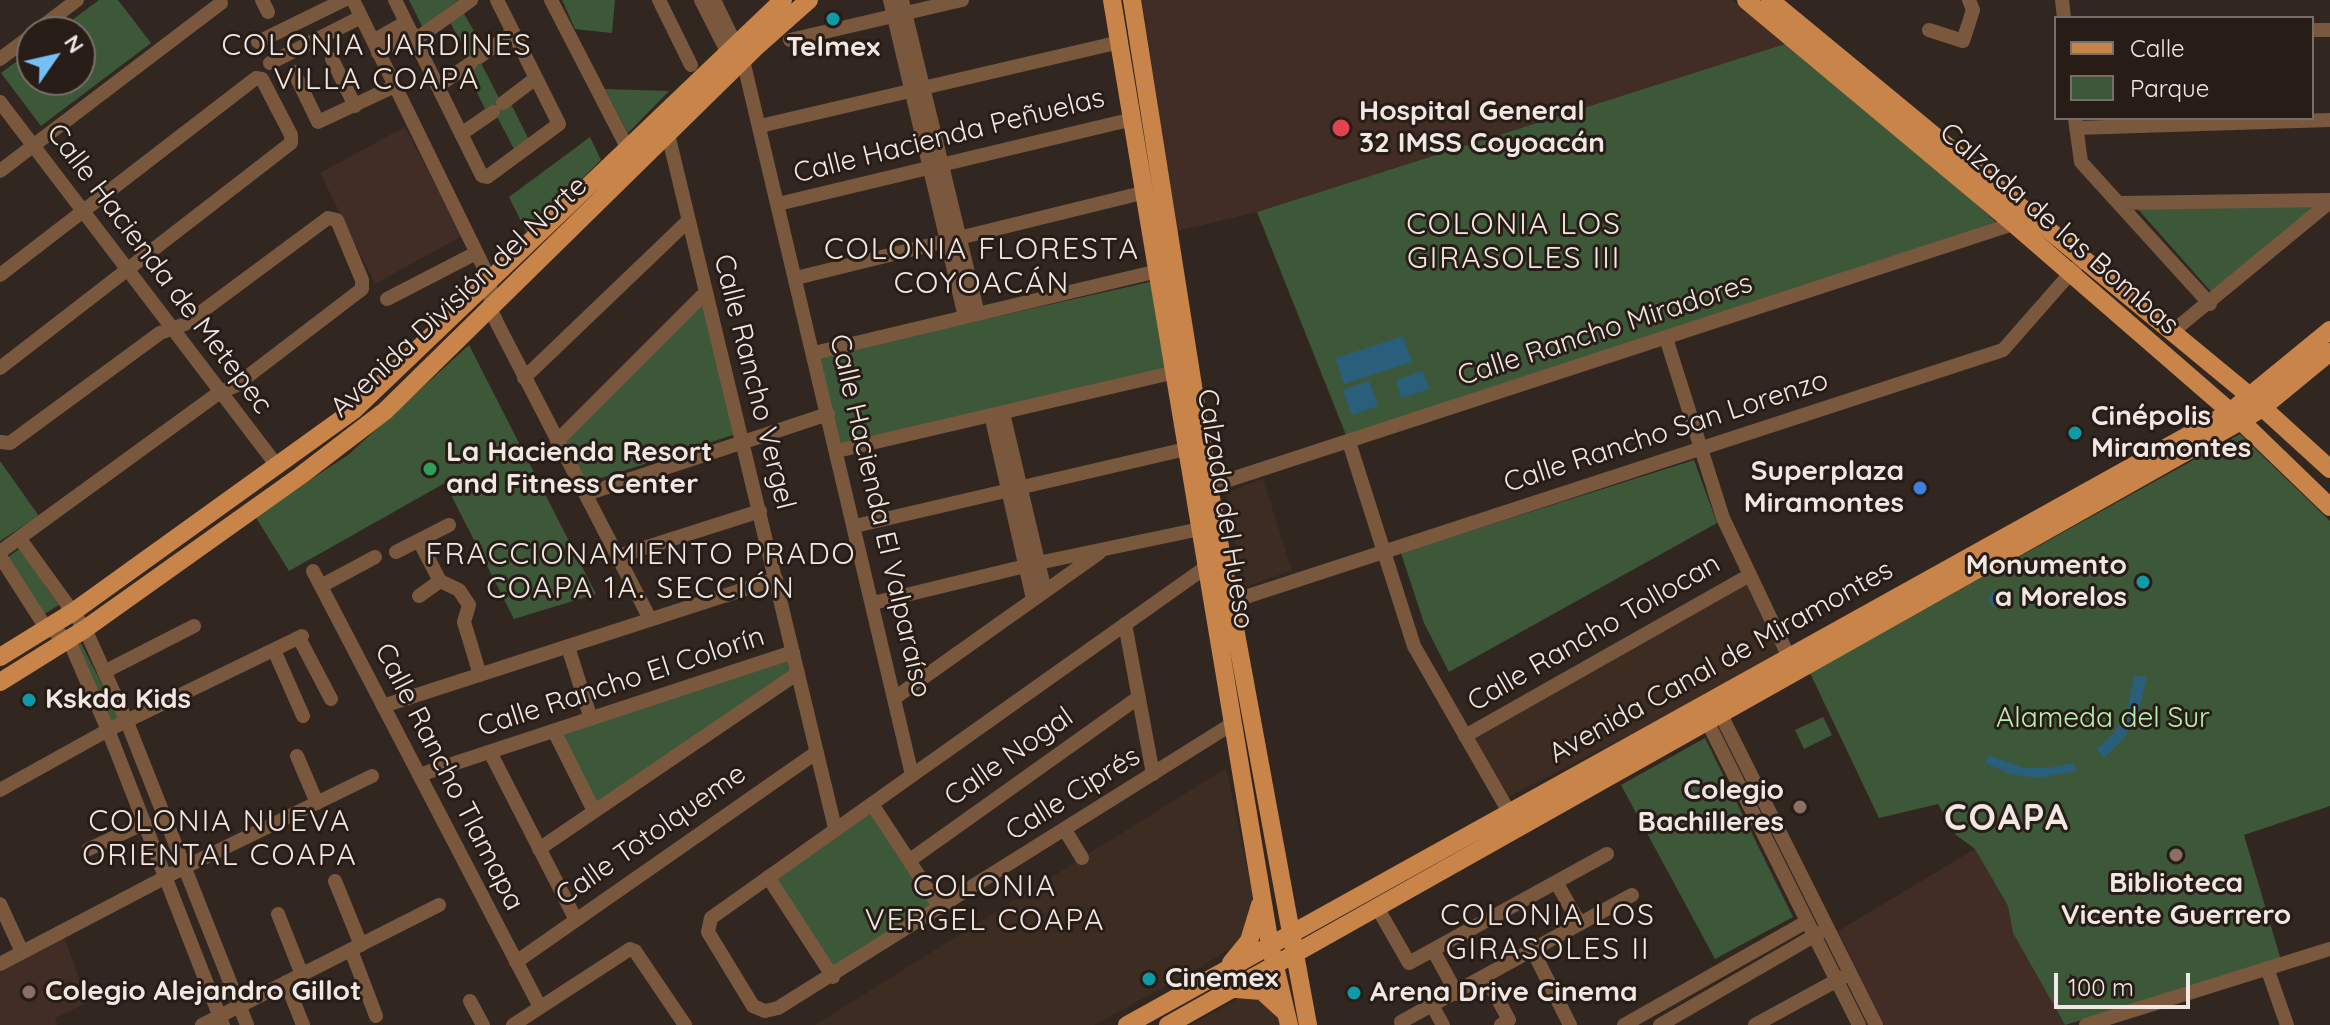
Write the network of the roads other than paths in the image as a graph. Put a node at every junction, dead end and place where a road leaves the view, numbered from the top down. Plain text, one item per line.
1 (77, 0) edge
2 (344, 0) edge
3 (353, 0) edge
4 (471, 0) edge
5 (497, 0) edge
6 (551, 0) edge
7 (659, 0) edge
8 (701, 0) edge
9 (714, 0) edge
10 (783, 0) edge
11 (809, 0) edge
12 (890, 0) edge
13 (962, 0) edge
14 (1112, 0) edge
15 (1132, 0) edge
16 (1746, 0) edge
17 (1770, 0) edge
18 (1969, 0) edge
19 (398, 1) edge
20 (221, 3) dead end
21 (900, 10) edge
22 (56, 16) edge
23 (361, 17) junction
24 (1929, 30) dead end
25 (411, 32) junction
26 (513, 32) junction
27 (790, 40) dead end
28 (258, 42) dead end
29 (1120, 42) junction
30 (16, 47) edge
31 (376, 47) junction
32 (735, 57) junction
33 (0, 59) edge
34 (332, 59) dead end
35 (270, 63) dead end
36 (691, 65) dead end
37 (294, 72) dead end
38 (536, 78) junction
39 (395, 86) junction
40 (438, 86) junction
41 (918, 89) junction
42 (0, 102) edge
43 (355, 106) junction
44 (1133, 119) junction
45 (2330, 120) edge
46 (2075, 123) edge
47 (760, 126) junction
48 (461, 134) junction
49 (668, 134) junction
50 (32, 146) junction
51 (628, 149) junction
52 (936, 166) junction
53 (0, 171) edge
54 (1146, 192) junction
55 (2330, 201) edge
56 (2119, 203) junction
57 (778, 204) junction
58 (83, 212) junction
59 (2033, 217) junction
60 (687, 222) junction
61 (2014, 224) junction
62 (954, 239) junction
63 (476, 253) junction
64 (2083, 259) junction
65 (126, 269) junction
66 (1158, 271) junction
67 (2070, 274) junction
68 (2102, 274) junction
69 (0, 275) edge
70 (796, 278) junction
71 (490, 280) junction
72 (704, 294) junction
73 (387, 299) dead end
74 (2210, 304) junction
75 (491, 310) junction
76 (972, 315) junction
77 (171, 327) junction
78 (2330, 330) edge
79 (2172, 332) junction
80 (1666, 338) junction
81 (2330, 352) edge
82 (814, 353) junction
83 (0, 368) edge
84 (1183, 371) junction
85 (524, 378) junction
86 (220, 392) junction
87 (2257, 403) junction
88 (828, 414) junction
89 (997, 414) junction
90 (346, 416) junction
91 (2236, 416) junction
92 (330, 429) junction
93 (351, 439) junction
94 (557, 441) junction
95 (742, 441) junction
96 (1349, 442) junction
97 (3, 443) edge
98 (1701, 447) junction
99 (1186, 449) junction
100 (837, 451) junction
101 (278, 467) junction
102 (2330, 469) edge
103 (1014, 489) junction
104 (1201, 489) junction
105 (586, 494) junction
106 (2330, 507) edge
107 (760, 511) junction
108 (449, 525) dead end
109 (855, 526) junction
110 (1200, 529) junction
111 (20, 539) junction
112 (174, 540) junction
113 (419, 541) junction
114 (1105, 548) junction
115 (1385, 551) junction
116 (158, 552) junction
117 (396, 552) dead end
118 (0, 554) edge
119 (619, 556) junction
120 (186, 557) junction
121 (375, 557) dead end
122 (1032, 564) junction
123 (1206, 567) junction
124 (170, 568) junction
125 (313, 571) dead end
126 (1748, 576) junction
127 (776, 579) junction
128 (440, 581) junction
129 (321, 586) junction
130 (1039, 595) junction
131 (419, 596) dead end
132 (1230, 602) junction
133 (873, 603) junction
134 (73, 612) junction
135 (650, 619) junction
136 (1125, 624) junction
137 (194, 626) dead end
138 (46, 628) junction
139 (76, 634) junction
140 (568, 647) junction
141 (274, 650) junction
142 (793, 652) junction
143 (1788, 655) junction
144 (0, 657) edge
145 (104, 672) junction
146 (798, 673) junction
147 (480, 675) junction
148 (0, 682) edge
149 (896, 697) junction
150 (1139, 697) junction
151 (331, 699) dead end
152 (383, 706) junction
153 (303, 716) dead end
154 (1714, 717) junction
155 (591, 719) junction
156 (127, 722) junction
157 (1232, 724) junction
158 (108, 730) junction
159 (554, 731) junction
160 (1465, 736) junction
161 (490, 752) junction
162 (817, 752) junction
163 (297, 756) dead end
164 (1153, 774) junction
165 (419, 775) junction
166 (912, 775) junction
167 (372, 776) dead end
168 (0, 790) edge
169 (317, 803) junction
170 (872, 804) junction
171 (594, 811) junction
172 (1509, 812) junction
173 (145, 823) junction
174 (835, 828) junction
175 (1065, 830) junction
176 (89, 849) dead end
177 (539, 849) junction
178 (1607, 854) dead end
179 (1082, 858) dead end
180 (910, 860) junction
181 (185, 867) junction
182 (166, 877) junction
183 (768, 877) junction
184 (335, 881) dead end
185 (1556, 882) junction
186 (1261, 894) junction
187 (1632, 895) dead end
188 (0, 904) edge
189 (439, 905) dead end
190 (940, 908) junction
191 (1378, 909) junction
192 (278, 914) dead end
193 (576, 920) junction
194 (1806, 922) junction
195 (1580, 924) junction
196 (1828, 928) junction
197 (1290, 934) junction
198 (1814, 937) junction
199 (1270, 945) junction
200 (356, 947) junction
201 (2330, 949) edge
202 (1433, 950) junction
203 (1533, 951) junction
204 (22, 952) junction
205 (1294, 955) junction
206 (516, 962) junction
207 (0, 964) edge
208 (1274, 965) junction
209 (2267, 968) junction
210 (1850, 973) junction
211 (302, 975) junction
212 (833, 977) junction
213 (1486, 977) junction
214 (1211, 978) junction
215 (1836, 980) junction
216 (286, 982) junction
217 (1693, 986) junction
218 (1229, 991) junction
219 (1457, 994) junction
220 (470, 1001) dead end
221 (1701, 1001) junction
222 (1432, 1005) junction
223 (239, 1006) junction
224 (540, 1007) junction
225 (376, 1016) dead end
226 (222, 1020) edge
227 (1401, 1022) dead end
228 (679, 1023) edge
229 (1289, 1024) edge
230 (202, 1025) edge
231 (247, 1025) edge
232 (303, 1025) edge
233 (483, 1025) edge
234 (513, 1025) edge
235 (1127, 1025) edge
236 (1168, 1025) edge
237 (1308, 1025) edge
238 (1443, 1025) edge
239 (1501, 1025) edge
240 (1570, 1025) edge
241 (1624, 1025) edge
242 (1660, 1025) edge
243 (1755, 1025) edge
244 (1859, 1025) edge
245 (1876, 1025) edge
246 (2088, 1025) edge
247 (2287, 1025) edge

1 - 22 street
2 - 28 street
3 - 23 street
4 - 25 street
5 - 26 street
6 - 51 street
7 - 36 street
8 - 32 street
9 - 32 street
10 - 32 main road, Avenida División del Norte
11 - 32 main road, Avenida División del Norte
12 - 21 street
13 - 21 street
14 - 29 main road, Calzada del Hueso
15 - 84 main road, Calzada del Hueso
16 - 61 main road, Calzada de las Bombas
17 - 59 main road, Calzada de las Bombas
18 - 24 street
19 - 25 street
20 - 50 street
21 - 27 street
21 - 41 street
23 - 31 street
23 - 35 street
25 - 31 street
25 - 40 street
26 - 38 street
26 - 40 street
29 - 41 street
29 - 44 main road, Calzada del Hueso
30 - 33 street
31 - 39 street
32 - 47 street, Calle Hacienda El Valparaíso
32 - 49 main road, Avenida División del Norte
32 - 51 main road, Avenida División del Norte
34 - 43 street
37 - 43 street
38 - 48 street
38 - 48 street
39 - 43 street
39 - 63 street
40 - 48 street
41 - 47 street
41 - 52 street
42 - 50 street, Calle Hacienda de Metepec
44 - 52 street, Calle Hacienda Peñuelas
44 - 54 main road, Calzada del Hueso
45 - 46 street
46 - 56 street
47 - 57 street, Calle Hacienda El Valparaíso
49 - 60 street, Calle Rancho Vergel
49 - 75 main road, Avenida División del Norte
50 - 53 street
50 - 58 street, Calle Hacienda de Metepec
51 - 71 main road, Avenida División del Norte
52 - 57 street, Calle Hacienda Peñuelas
52 - 62 street
54 - 62 street
54 - 66 main road, Calzada del Hueso
55 - 56 street
55 - 74 street
56 - 74 street
57 - 70 street, Calle Hacienda El Valparaíso
58 - 65 street, Calle Hacienda de Metepec
58 - 65 street
58 - 69 street
59 - 61 street, Calle Rancho Miradores
59 - 64 main road, Calzada de las Bombas
60 - 72 street, Calle Rancho Vergel
60 - 85 street
61 - 67 main road, Calzada de las Bombas
61 - 80 street, Calle Rancho Miradores
62 - 70 street
62 - 76 street
63 - 71 street
63 - 73 street
64 - 67 street, Calle Rancho San Lorenzo
64 - 68 main road, Calzada de las Bombas
65 - 77 street, Calle Hacienda de Metepec
65 - 83 street
66 - 76 street
66 - 84 main road, Calzada del Hueso
67 - 68 main road
67 - 91 main road, Calzada de las Bombas
67 - 98 street, Calle Rancho San Lorenzo
68 - 79 main road, Calzada de las Bombas
70 - 82 street, Calle Hacienda El Valparaíso
71 - 75 street
71 - 90 main road, Avenida División del Norte
72 - 94 street
72 - 95 street, Calle Rancho Vergel
74 - 79 street
75 - 85 street
75 - 93 main road, Avenida División del Norte
76 - 82 street
77 - 86 street, Calle Hacienda de Metepec
77 - 86 street
77 - 97 street
78 - 87 main road, Avenida Canal de Miramontes
79 - 87 main road, Calzada de las Bombas
80 - 96 street, Calle Rancho Miradores
80 - 98 street
81 - 87 main road, Avenida Canal de Miramontes
82 - 88 street, Calle Hacienda El Valparaíso
84 - 89 street
84 - 99 main road, Calzada del Hueso
84 - 104 main road, Calzada del Hueso
85 - 94 street
86 - 101 street, Calle Hacienda de Metepec
86 - 111 street
87 - 91 main road, Avenida Canal de Miramontes
87 - 102 main road, Calzada de las Bombas
88 - 95 street
88 - 100 street, Calle Hacienda El Valparaíso
89 - 100 street
89 - 103 street
90 - 92 main road, Avenida División del Norte
90 - 93 main road
91 - 106 main road, Calzada de las Bombas
91 - 143 main road, Avenida Canal de Miramontes
91 - 154 main road, Avenida Canal de Miramontes
92 - 93 main road
92 - 101 main road, Avenida División del Norte
93 - 120 main road, Avenida División del Norte
94 - 105 street
95 - 105 street
95 - 107 street, Calle Rancho Vergel
96 - 104 street, Calle Rancho Miradores
96 - 115 street
98 - 115 street, Calle Rancho San Lorenzo
98 - 126 street
99 - 103 street
99 - 104 main road, Calzada del Hueso
100 - 109 street, Calle Hacienda El Valparaíso
101 - 112 main road, Avenida División del Norte
103 - 109 street
103 - 122 street
104 - 110 main road, Calzada del Hueso
104 - 132 main road, Calzada del Hueso
105 - 119 street
107 - 119 street
107 - 127 street, Calle Rancho Vergel
108 - 113 street
109 - 133 street, Calle Hacienda El Valparaíso
110 - 114 street
110 - 123 main road, Calzada del Hueso
111 - 118 street
111 - 134 street
112 - 116 main road, Avenida División del Norte
112 - 120 main road
113 - 117 street
113 - 128 street
114 - 122 street
114 - 130 street
115 - 132 street, Calle Rancho San Lorenzo
115 - 160 street
116 - 124 main road
116 - 134 main road, Avenida División del Norte
118 - 138 street
119 - 135 street
120 - 124 main road, Avenida División del Norte
121 - 129 street
122 - 130 street
122 - 133 street
123 - 136 street
123 - 157 main road, Calzada del Hueso
124 - 139 main road, Avenida División del Norte
125 - 129 street, Calle Rancho Tlamapa
126 - 143 street
126 - 160 street, Calle Rancho Tollocan
127 - 135 street
127 - 142 street, Calle Rancho Vergel
128 - 131 street
128 - 147 street
129 - 152 street, Calle Rancho Tlamapa
130 - 149 street
132 - 197 main road, Calzada del Hueso
133 - 149 street, Calle Hacienda El Valparaíso
134 - 138 main road, Avenida División del Norte
134 - 139 street
135 - 140 street
136 - 150 street
136 - 166 street
137 - 145 street
138 - 139 street
138 - 144 main road, Avenida División del Norte
139 - 145 street
139 - 148 main road, Avenida División del Norte
139 - 158 street
140 - 147 street
140 - 155 street
141 - 151 street
141 - 153 street
141 - 156 street
142 - 146 street, Calle Rancho Vergel
142 - 155 street, Calle Rancho El Colorín
143 - 172 main road, Avenida Canal de Miramontes
145 - 156 street
146 - 162 street, Calle Rancho Vergel
146 - 171 street
147 - 152 street
149 - 166 street, Calle Hacienda El Valparaíso
150 - 164 street
150 - 180 street, Calle Nogal
152 - 165 street, Calle Rancho Tlamapa
154 - 191 main road, Avenida Canal de Miramontes
154 - 194 street
154 - 196 street
155 - 159 street, Calle Rancho El Colorín
156 - 158 street
156 - 181 street
157 - 164 street, Calle Ciprés
157 - 186 main road, Calzada del Hueso
158 - 168 street
158 - 173 street
159 - 161 street, Calle Rancho El Colorín
159 - 171 street
160 - 172 street
161 - 165 street, Calle Rancho El Colorín
161 - 177 street
162 - 174 street, Calle Rancho Vergel
162 - 193 street, Calle Totolqueme
163 - 169 street
164 - 175 street, Calle Ciprés
165 - 206 street, Calle Rancho Tlamapa
166 - 170 street
167 - 169 street
169 - 181 street
170 - 174 street
170 - 180 street
171 - 177 street
172 - 197 main road, Avenida Canal de Miramontes
173 - 176 street
173 - 182 street
174 - 183 street
175 - 179 street
175 - 190 street, Calle Ciprés
177 - 193 street
178 - 185 street
180 - 190 street
181 - 182 street
181 - 223 street
182 - 204 street
182 - 226 street
183 - 212 street
183 - 212 street, Calle Ciprés
184 - 200 street
185 - 195 street
185 - 202 street
186 - 199 main road, Calzada del Hueso
186 - 214 main road
187 - 195 street
188 - 204 street
189 - 200 street
190 - 212 street, Calle Ciprés
191 - 202 street
191 - 205 main road, Avenida Canal de Miramontes
192 - 211 street
193 - 206 street, Calle Totolqueme
194 - 198 street
194 - 217 street
195 - 203 street
196 - 198 street
196 - 210 street
197 - 199 main road, Avenida Canal de Miramontes
197 - 205 main road, Calzada del Hueso
198 - 215 street
198 - 221 street
199 - 208 main road, Calzada del Hueso
199 - 214 main road, Avenida Canal de Miramontes
200 - 211 street
200 - 225 street
201 - 209 street
202 - 219 street
203 - 213 street
203 - 240 street
204 - 207 street
205 - 208 main road, Avenida Canal de Miramontes
205 - 237 main road, Calzada del Hueso
206 - 224 street, Calle Rancho Tlamapa
208 - 218 main road, Avenida Canal de Miramontes
208 - 229 main road, Calzada del Hueso
209 - 246 street
209 - 247 street
210 - 215 street
210 - 245 street
211 - 216 street
213 - 219 street
213 - 239 street
214 - 235 main road, Avenida Canal de Miramontes
215 - 243 street
215 - 244 street
216 - 223 street
216 - 232 street
217 - 221 street
217 - 241 street
218 - 229 main road
218 - 236 main road, Avenida Canal de Miramontes
219 - 222 street
220 - 233 street
221 - 242 street
222 - 227 street
222 - 238 street
223 - 226 street
223 - 231 street
224 - 228 street
224 - 234 street
226 - 230 street

